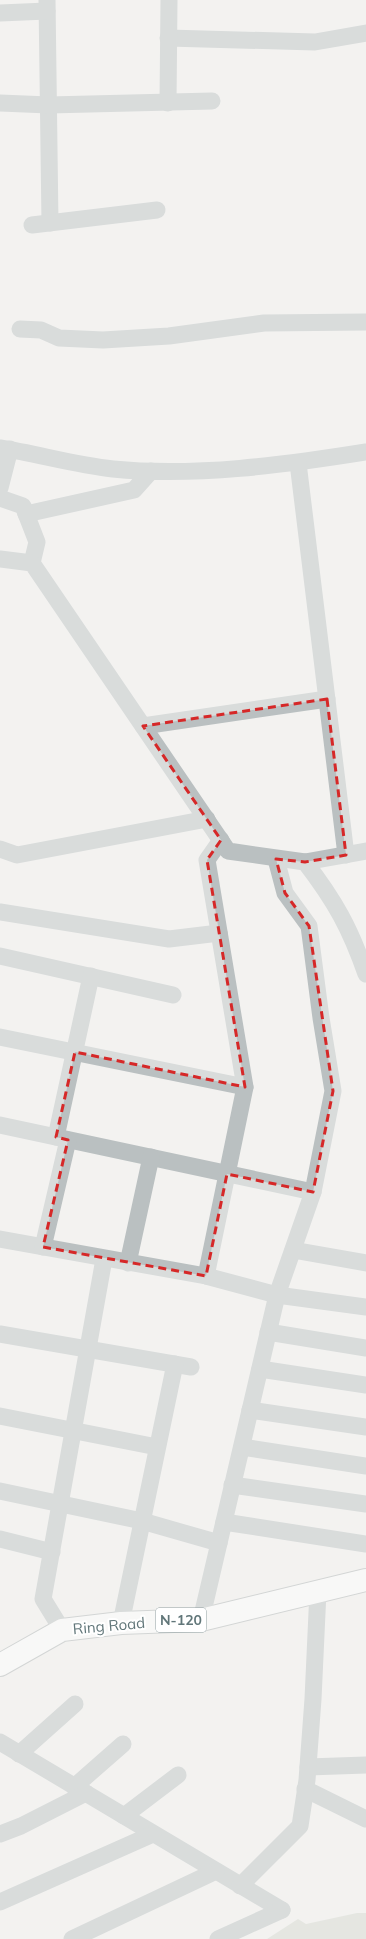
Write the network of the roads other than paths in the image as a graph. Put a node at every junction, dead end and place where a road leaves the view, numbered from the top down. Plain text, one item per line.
1 (169, 0) edge
2 (47, 5) edge
3 (0, 13) edge
4 (366, 33) edge
5 (168, 38) junction
6 (212, 101) dead end
7 (0, 103) edge
8 (168, 103) junction
9 (48, 105) junction
10 (157, 210) dead end
11 (50, 224) junction
12 (32, 225) dead end
13 (366, 322) edge
14 (20, 329) dead end
15 (5, 449) edge
16 (366, 452) edge
17 (298, 463) junction
18 (151, 471) junction
19 (0, 488) edge
20 (0, 498) edge
21 (26, 514) junction
22 (0, 559) edge
23 (32, 563) junction
24 (327, 699) junction
25 (143, 726) junction
26 (207, 819) junction
27 (221, 840) junction
28 (0, 849) edge
29 (366, 851) edge
30 (346, 855) junction
31 (276, 859) junction
32 (305, 862) junction
33 (0, 912) edge
34 (219, 933) junction
35 (362, 952) edge
36 (0, 956) edge
37 (366, 974) edge
38 (91, 976) junction
39 (173, 995) dead end
40 (0, 1036) edge
41 (75, 1052) junction
42 (245, 1087) junction
43 (0, 1125) edge
44 (62, 1138) junction
45 (151, 1157) junction
46 (227, 1174) junction
47 (313, 1192) junction
48 (0, 1239) edge
49 (42, 1247) junction
50 (293, 1250) junction
51 (104, 1259) junction
52 (128, 1263) junction
53 (366, 1263) edge
54 (206, 1276) junction
55 (277, 1295) junction
56 (366, 1307) edge
57 (268, 1332) junction
58 (0, 1334) edge
59 (366, 1348) edge
60 (88, 1350) junction
61 (175, 1364) junction
62 (191, 1367) dead end
63 (260, 1369) junction
64 (366, 1385) edge
65 (250, 1410) junction
66 (0, 1416) edge
67 (366, 1427) edge
68 (74, 1430) junction
69 (157, 1447) junction
70 (242, 1447) junction
71 (366, 1466) edge
72 (232, 1485) junction
73 (0, 1491) edge
74 (61, 1503) junction
75 (366, 1504) edge
76 (142, 1521) junction
77 (224, 1522) junction
78 (0, 1540) edge
79 (219, 1543) junction
80 (366, 1544) edge
81 (52, 1552) junction
82 (366, 1580) edge
83 (318, 1591) junction
84 (201, 1620) junction
85 (121, 1623) junction
86 (62, 1630) junction
87 (0, 1665) edge
88 (75, 1704) dead end
89 (0, 1742) edge
90 (123, 1744) dead end
91 (19, 1754) junction
92 (366, 1765) edge
93 (308, 1767) junction
94 (178, 1775) dead end
95 (305, 1789) junction
96 (80, 1790) junction
97 (124, 1816) junction
98 (366, 1819) edge
99 (0, 1834) edge
100 (153, 1834) junction
101 (216, 1871) junction
102 (240, 1886) junction
103 (0, 1902) edge
104 (241, 1934) edge
105 (72, 1939) edge
106 (218, 1939) edge

1 - 5 street
2 - 3 street
2 - 9 street
4 - 5 street
5 - 8 street
6 - 8 street
7 - 9 street
8 - 9 street
9 - 11 street
10 - 11 street
11 - 12 street
13 - 14 street
15 - 18 street
15 - 19 street
16 - 17 street
17 - 18 street
17 - 24 street
18 - 21 street
20 - 21 street
21 - 23 street
22 - 23 street
23 - 25 street
24 - 25 street
24 - 30 street
25 - 26 street
26 - 27 street
26 - 28 street
27 - 31 street
27 - 34 street
29 - 30 street
30 - 32 street
31 - 32 street
31 - 47 street
32 - 35 street
33 - 34 street
34 - 42 street
35 - 37 street
36 - 38 street
38 - 39 street
38 - 41 street
40 - 41 street
41 - 42 street
41 - 44 street
42 - 46 street
43 - 44 street
44 - 45 street
44 - 49 street
45 - 46 street
45 - 52 street
46 - 47 street
46 - 54 street
47 - 50 street
48 - 49 street
49 - 51 street
50 - 53 street
50 - 55 street
51 - 52 street
51 - 60 street
52 - 54 street
54 - 55 street
55 - 56 street
55 - 57 street
57 - 59 street
57 - 63 street
58 - 60 street
60 - 61 street
60 - 68 street
61 - 62 street
61 - 69 street
63 - 64 street
63 - 65 street
65 - 67 street
65 - 70 street
66 - 68 street
68 - 69 street
68 - 74 street
69 - 76 street
70 - 71 street
70 - 72 street
72 - 75 street
72 - 77 street
73 - 74 street
74 - 76 street
74 - 81 street
76 - 79 street
76 - 85 street
77 - 79 street
77 - 80 street
78 - 81 street
79 - 84 street
81 - 86 street
82 - 83 highway, Ring Road / N-120
83 - 84 highway, Ring Road / N-120
83 - 93 street
84 - 85 highway, Ring Road / N-120
85 - 86 highway, Ring Road / N-120
86 - 87 highway, Ring Road / N-120
88 - 91 street
89 - 91 street
90 - 96 street
91 - 96 street
92 - 93 street
93 - 95 street
94 - 97 street
95 - 98 street
95 - 102 street
96 - 97 street
96 - 99 street
97 - 100 street
100 - 101 street
100 - 103 street
101 - 102 street
101 - 105 street
102 - 104 street
104 - 106 street

